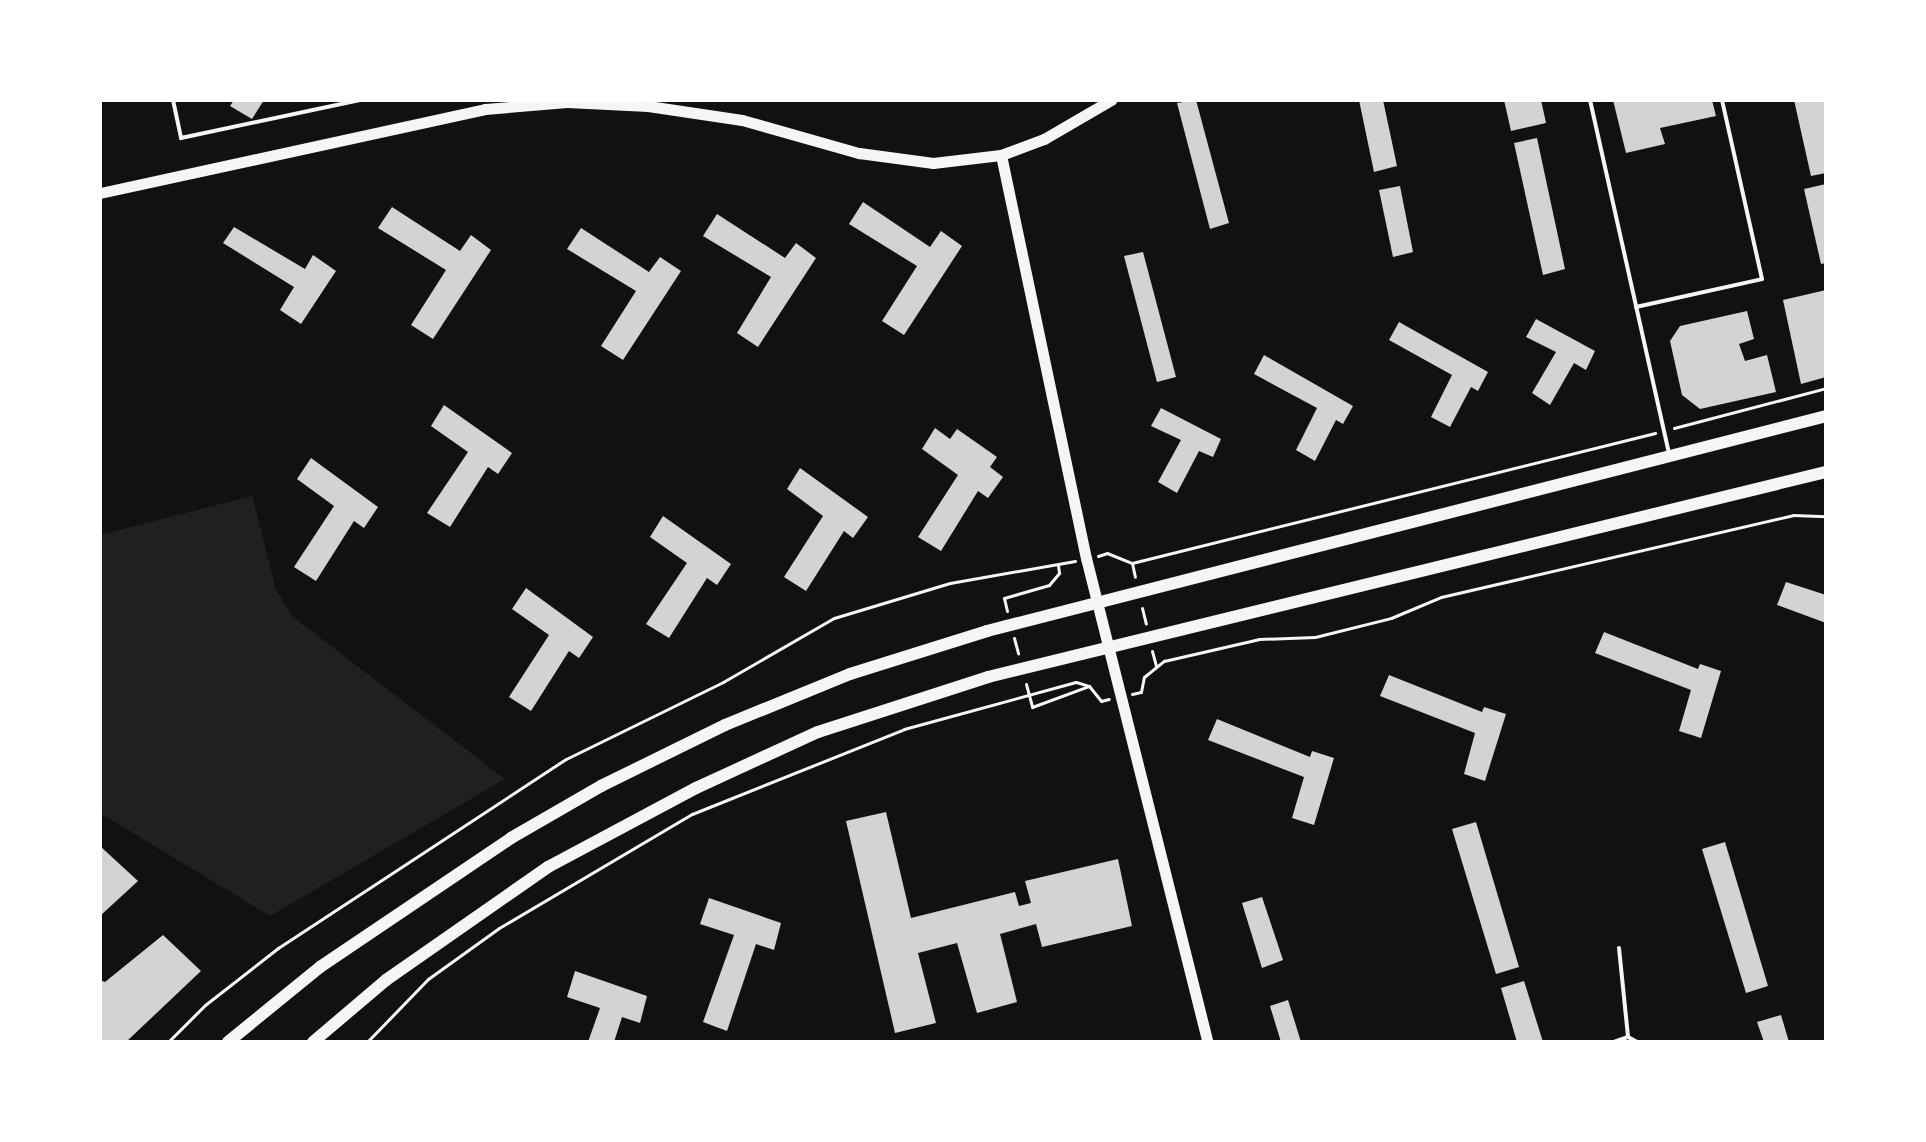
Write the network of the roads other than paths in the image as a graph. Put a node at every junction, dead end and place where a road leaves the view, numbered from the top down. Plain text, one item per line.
1 (173, 100) edge
2 (360, 100) edge
3 (1111, 100) edge
4 (1590, 100) edge
5 (1722, 100) edge
6 (484, 105) edge
7 (1001, 155) junction
8 (100, 193) edge
9 (1636, 307) junction
10 (1826, 416) edge
11 (1669, 454) junction
12 (1826, 472) edge
13 (1097, 604) junction
14 (1108, 648) junction
15 (1619, 948) dead end
16 (1628, 1037) junction
17 (228, 1042) edge
18 (313, 1042) edge
19 (1208, 1042) edge
20 (1614, 1042) edge
21 (1637, 1042) edge

1 - 2 lane
3 - 7 street
4 - 9 lane
5 - 9 lane
6 - 7 street
6 - 8 street
7 - 13 street
9 - 11 lane
10 - 11 main road
11 - 13 main road
12 - 14 main road
13 - 14 street
13 - 17 main road
14 - 18 main road
14 - 19 street
15 - 16 lane
16 - 20 lane
16 - 21 lane

